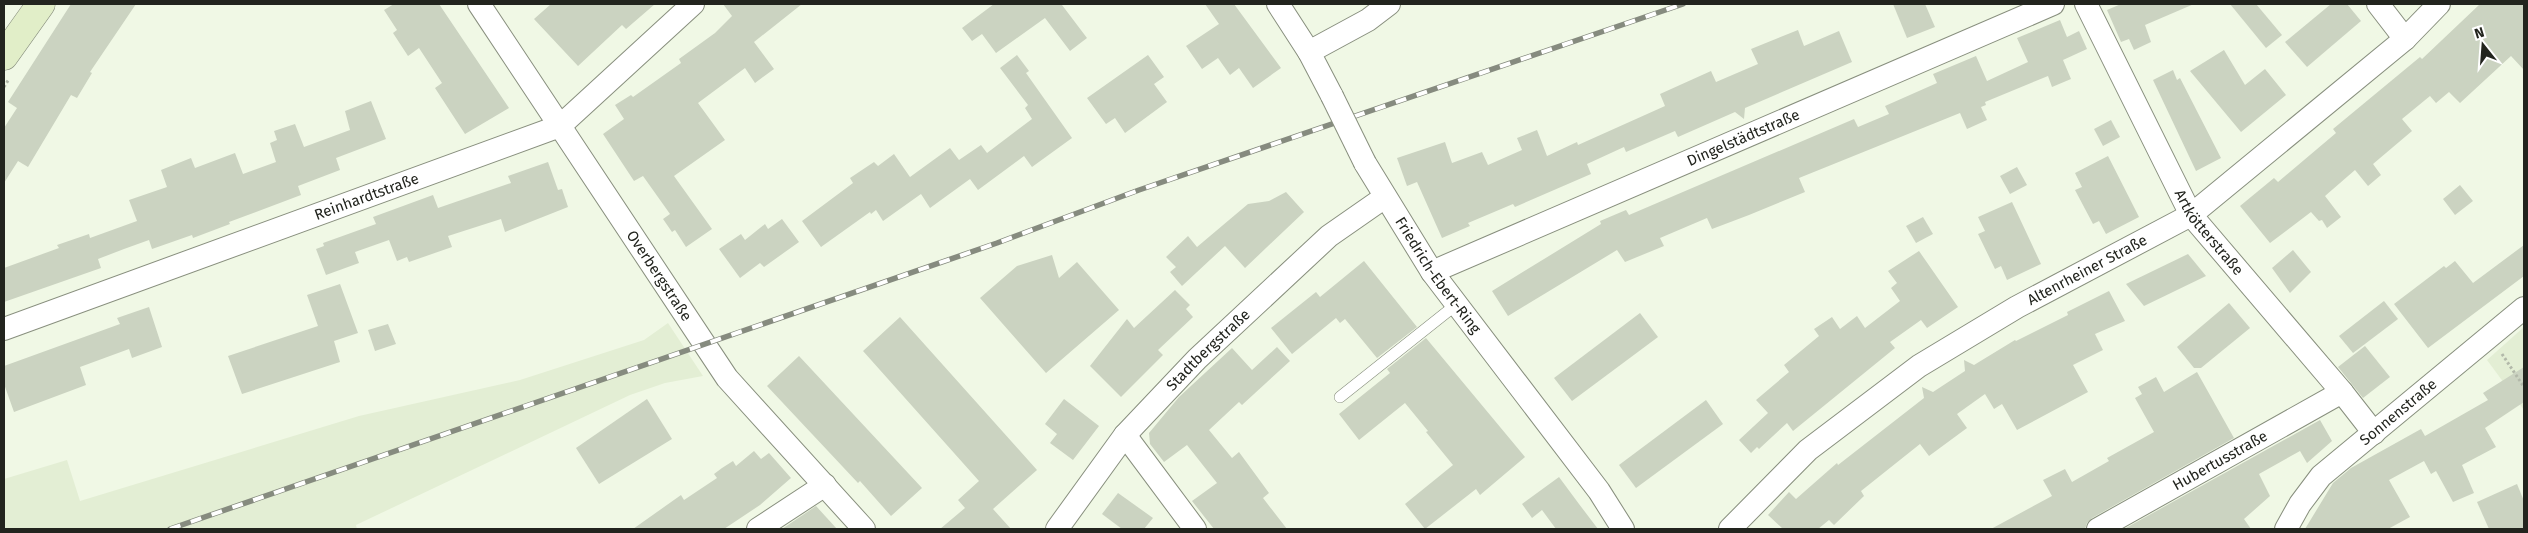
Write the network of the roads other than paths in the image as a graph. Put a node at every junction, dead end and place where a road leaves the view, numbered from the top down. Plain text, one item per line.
1 (41, 4) edge
2 (479, 4) edge
3 (693, 4) edge
4 (1278, 4) edge
5 (1389, 4) edge
6 (2053, 4) edge
7 (2086, 4) edge
8 (2378, 4) edge
9 (2439, 4) edge
10 (2405, 39) junction
11 (1309, 52) junction
12 (4, 56) edge
13 (560, 126) junction
14 (1385, 197) junction
15 (2191, 215) junction
16 (1432, 272) junction
17 (1457, 304) junction
18 (2524, 308) edge
19 (4, 329) edge
20 (2342, 392) junction
21 (1340, 397) dead end
22 (2374, 433) junction
23 (1125, 435) junction
24 (825, 485) junction
25 (758, 529) edge
26 (864, 529) edge
27 (1057, 529) edge
28 (1195, 529) edge
29 (1623, 529) edge
30 (1730, 529) edge
31 (2098, 529) edge
32 (2286, 529) edge

1 - 12 main road
2 - 13 street, Overbergstraße
3 - 13 street, Reinhardtstraße
4 - 11 street, Friedrich-Ebert-Ring
5 - 11 street
6 - 16 street, Dingelstädtstraße
7 - 15 street, Artkötterstraße
8 - 10 street
9 - 10 street, Altenrheiner Straße
10 - 15 street, Altenrheiner Straße
11 - 14 street, Friedrich-Ebert-Ring, bridge
13 - 19 street, Reinhardtstraße
13 - 24 street, Overbergstraße
14 - 16 street, Friedrich-Ebert-Ring
14 - 23 street, Stadtbergstraße
15 - 20 street, Artkötterstraße
15 - 30 street, Altenrheiner Straße
16 - 17 street, Friedrich-Ebert-Ring
17 - 21 lane
17 - 29 street, Friedrich-Ebert-Ring
18 - 22 street, Sonnenstraße
20 - 22 street, Artkötterstraße
20 - 31 street, Hubertusstraße
22 - 32 street, Sonnenstraße
23 - 27 street, Stadtbergstraße
23 - 28 street
24 - 25 street
24 - 26 street, Overbergstraße

